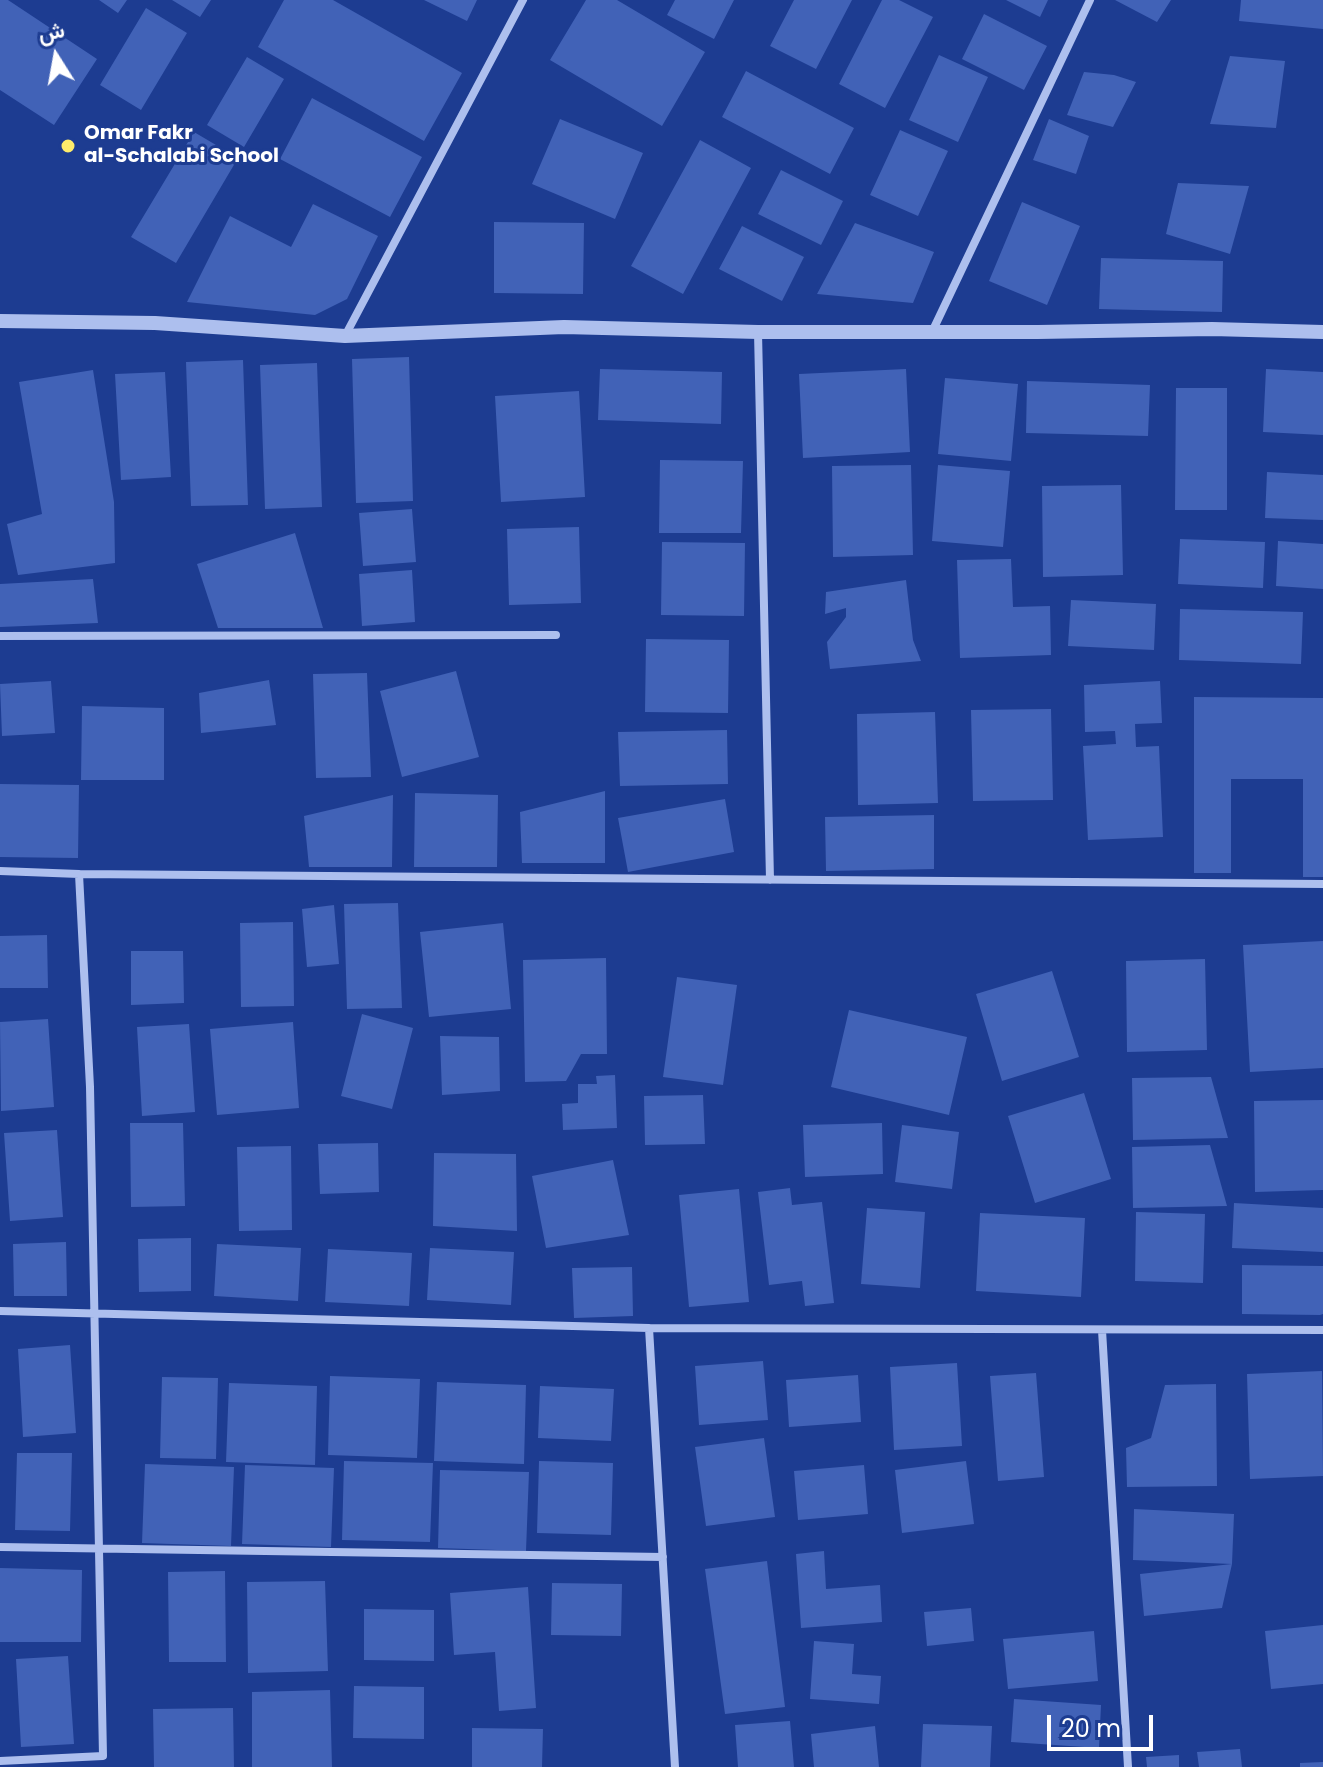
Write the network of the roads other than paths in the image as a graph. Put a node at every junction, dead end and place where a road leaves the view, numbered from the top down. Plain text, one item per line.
1 (523, 0) edge
2 (1090, 0) edge
3 (0, 321) edge
4 (758, 332) junction
5 (932, 332) junction
6 (1323, 332) edge
7 (345, 336) junction
8 (556, 635) dead end
9 (0, 636) edge
10 (0, 871) edge
11 (79, 874) junction
12 (770, 880) junction
13 (1323, 884) edge
14 (0, 1311) edge
15 (94, 1313) junction
16 (649, 1328) junction
17 (1102, 1330) junction
18 (1323, 1330) edge
19 (0, 1547) edge
20 (100, 1549) junction
21 (663, 1557) junction
22 (0, 1761) edge
23 (675, 1767) edge
24 (1128, 1767) edge

1 - 7 street
2 - 5 street
3 - 7 street
4 - 5 street
4 - 7 street
4 - 12 street
5 - 6 street
8 - 9 street
10 - 11 street
11 - 12 street
11 - 15 street
12 - 13 street
14 - 15 street
15 - 16 street
15 - 20 street
16 - 17 street
16 - 21 street
17 - 18 street
17 - 24 street
19 - 20 street
20 - 21 street
20 - 22 street
21 - 23 street

